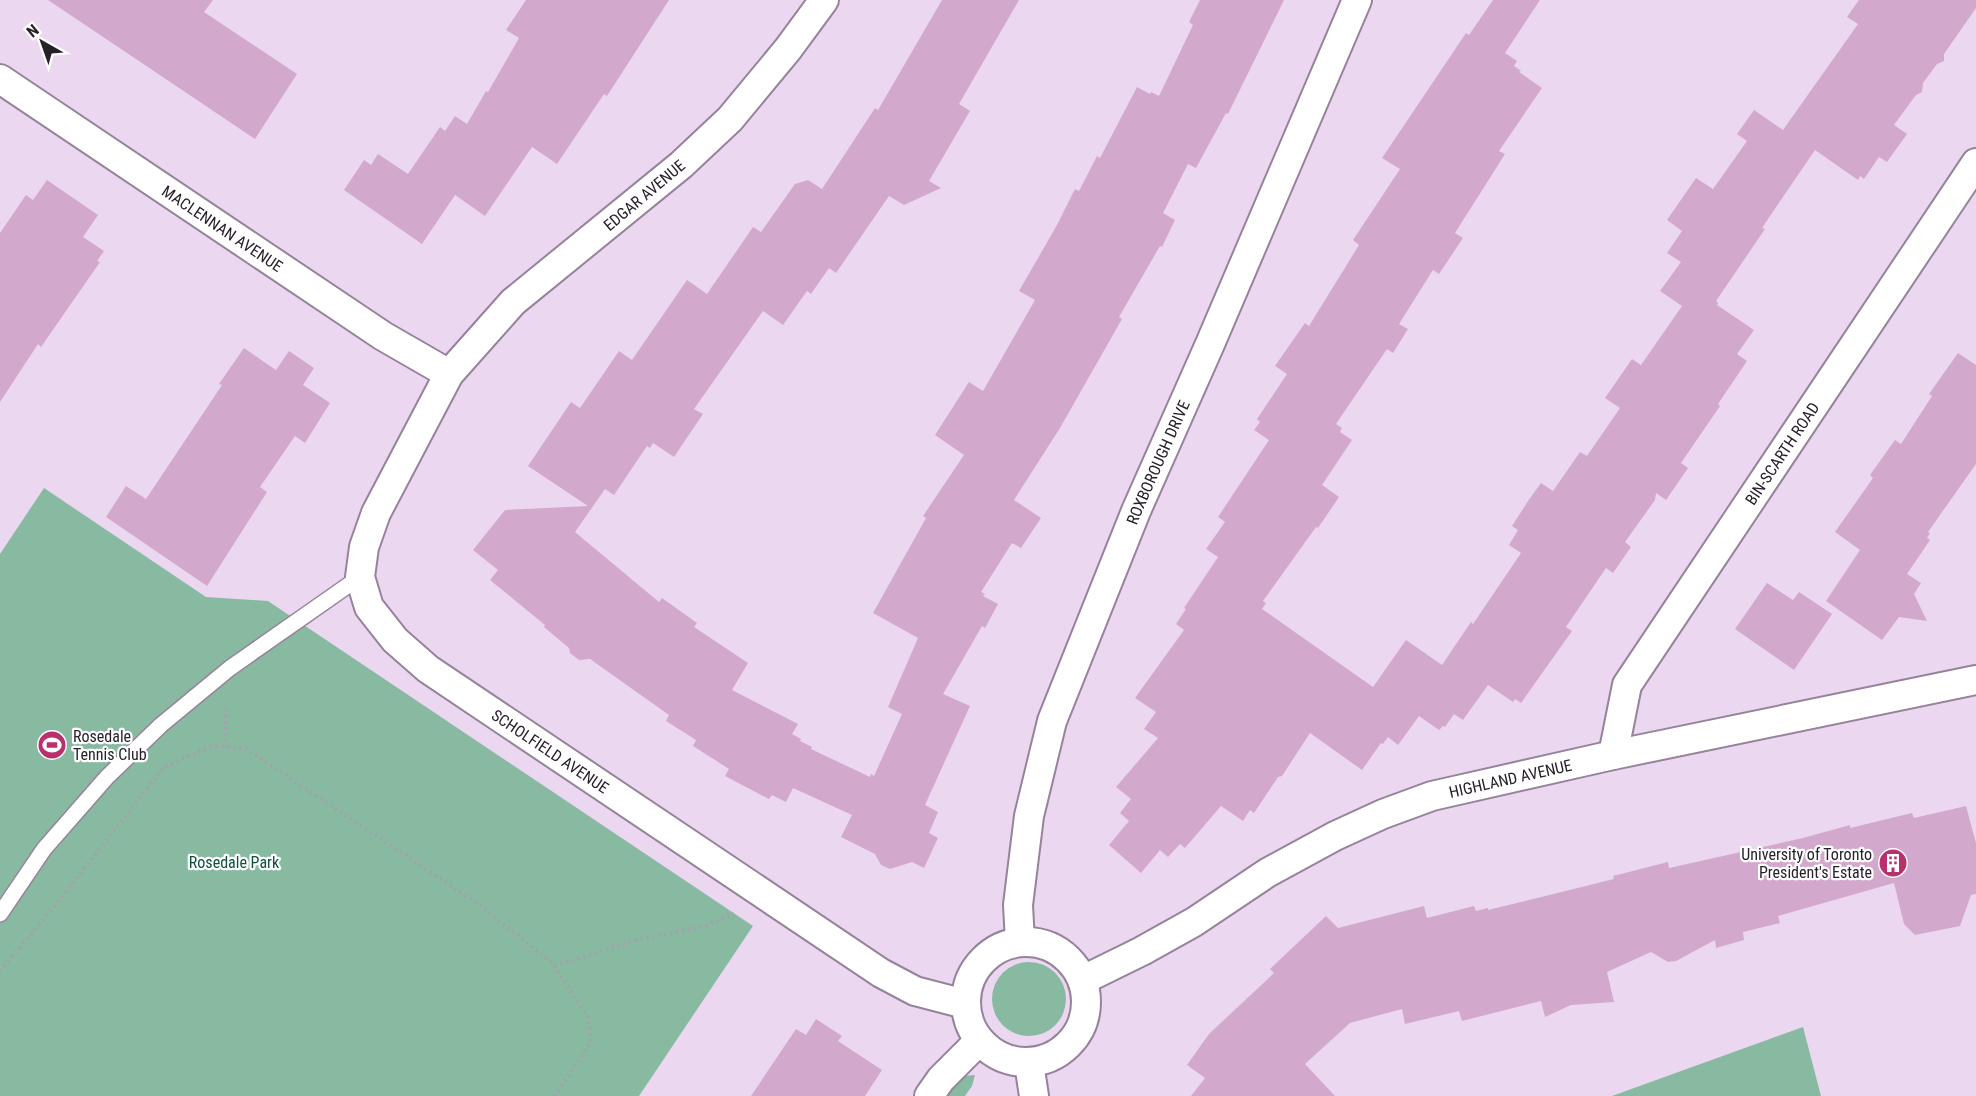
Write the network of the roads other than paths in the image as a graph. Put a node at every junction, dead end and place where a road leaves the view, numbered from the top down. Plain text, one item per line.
1 (824, 0) edge
2 (1357, 0) edge
3 (0, 79) edge
4 (1976, 163) edge
5 (449, 374) junction
6 (360, 577) junction
7 (1976, 680) edge
8 (1613, 755) junction
9 (0, 914) edge
10 (1020, 942) junction
11 (1083, 980) junction
12 (965, 1004) junction
13 (979, 1041) junction
14 (1029, 1063) junction
15 (930, 1096) edge
16 (1034, 1096) edge

1 - 5 street, EDGAR AVENUE
2 - 10 street, ROXBOROUGH DRIVE
3 - 5 street, MACLENNAN AVENUE
4 - 8 street, BIN-SCARTH ROAD
5 - 6 street, SCHOLFIELD AVENUE
6 - 9 lane
6 - 12 street, SCHOLFIELD AVENUE
7 - 8 street, HIGHLAND AVENUE
8 - 11 street, HIGHLAND AVENUE
10 - 11 street
10 - 12 street
11 - 14 street
12 - 13 street
13 - 14 street
13 - 15 street
14 - 16 street

